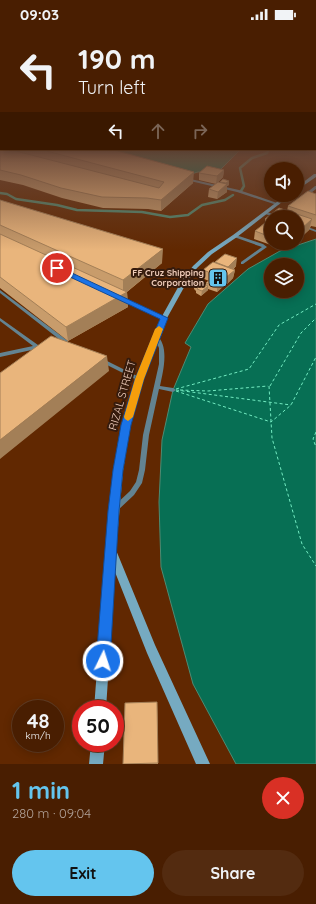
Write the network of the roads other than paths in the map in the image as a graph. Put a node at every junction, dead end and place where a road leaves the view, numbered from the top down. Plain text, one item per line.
1 (199, 181) edge
2 (316, 187) edge
3 (304, 197) edge
4 (280, 202) edge
5 (278, 204) junction
6 (270, 210) edge
7 (264, 214) edge
8 (304, 227) edge
9 (316, 231) edge
10 (235, 236) junction
11 (242, 263) dead end
12 (0, 291) edge
13 (114, 295) edge
14 (164, 318) junction
15 (0, 319) edge
16 (156, 337) junction
17 (62, 345) edge
18 (49, 346) edge
19 (37, 347) junction
20 (0, 355) edge
21 (97, 358) edge
22 (140, 379) junction
23 (157, 387) junction
24 (173, 390) dead end
25 (114, 511) junction
26 (111, 550) junction
27 (101, 700) edge
28 (97, 752) edge
29 (96, 764) edge
30 (203, 764) edge

1 - 5 lane
2 - 3 lane
4 - 5 main road, RIZAL STREET
5 - 6 main road, RIZAL STREET
7 - 10 main road, RIZAL STREET
8 - 9 lane
10 - 11 lane
10 - 14 main road, RIZAL STREET
12 - 17 lane
13 - 14 lane
14 - 16 main road, RIZAL STREET
15 - 19 lane
16 - 22 main road, RIZAL STREET
16 - 23 lane
18 - 19 lane
19 - 20 lane
21 - 22 lane
22 - 25 main road, RIZAL STREET
23 - 24 lane
23 - 25 lane
25 - 26 main road, RIZAL STREET
26 - 27 main road, RIZAL STREET
26 - 30 main road
28 - 29 main road

